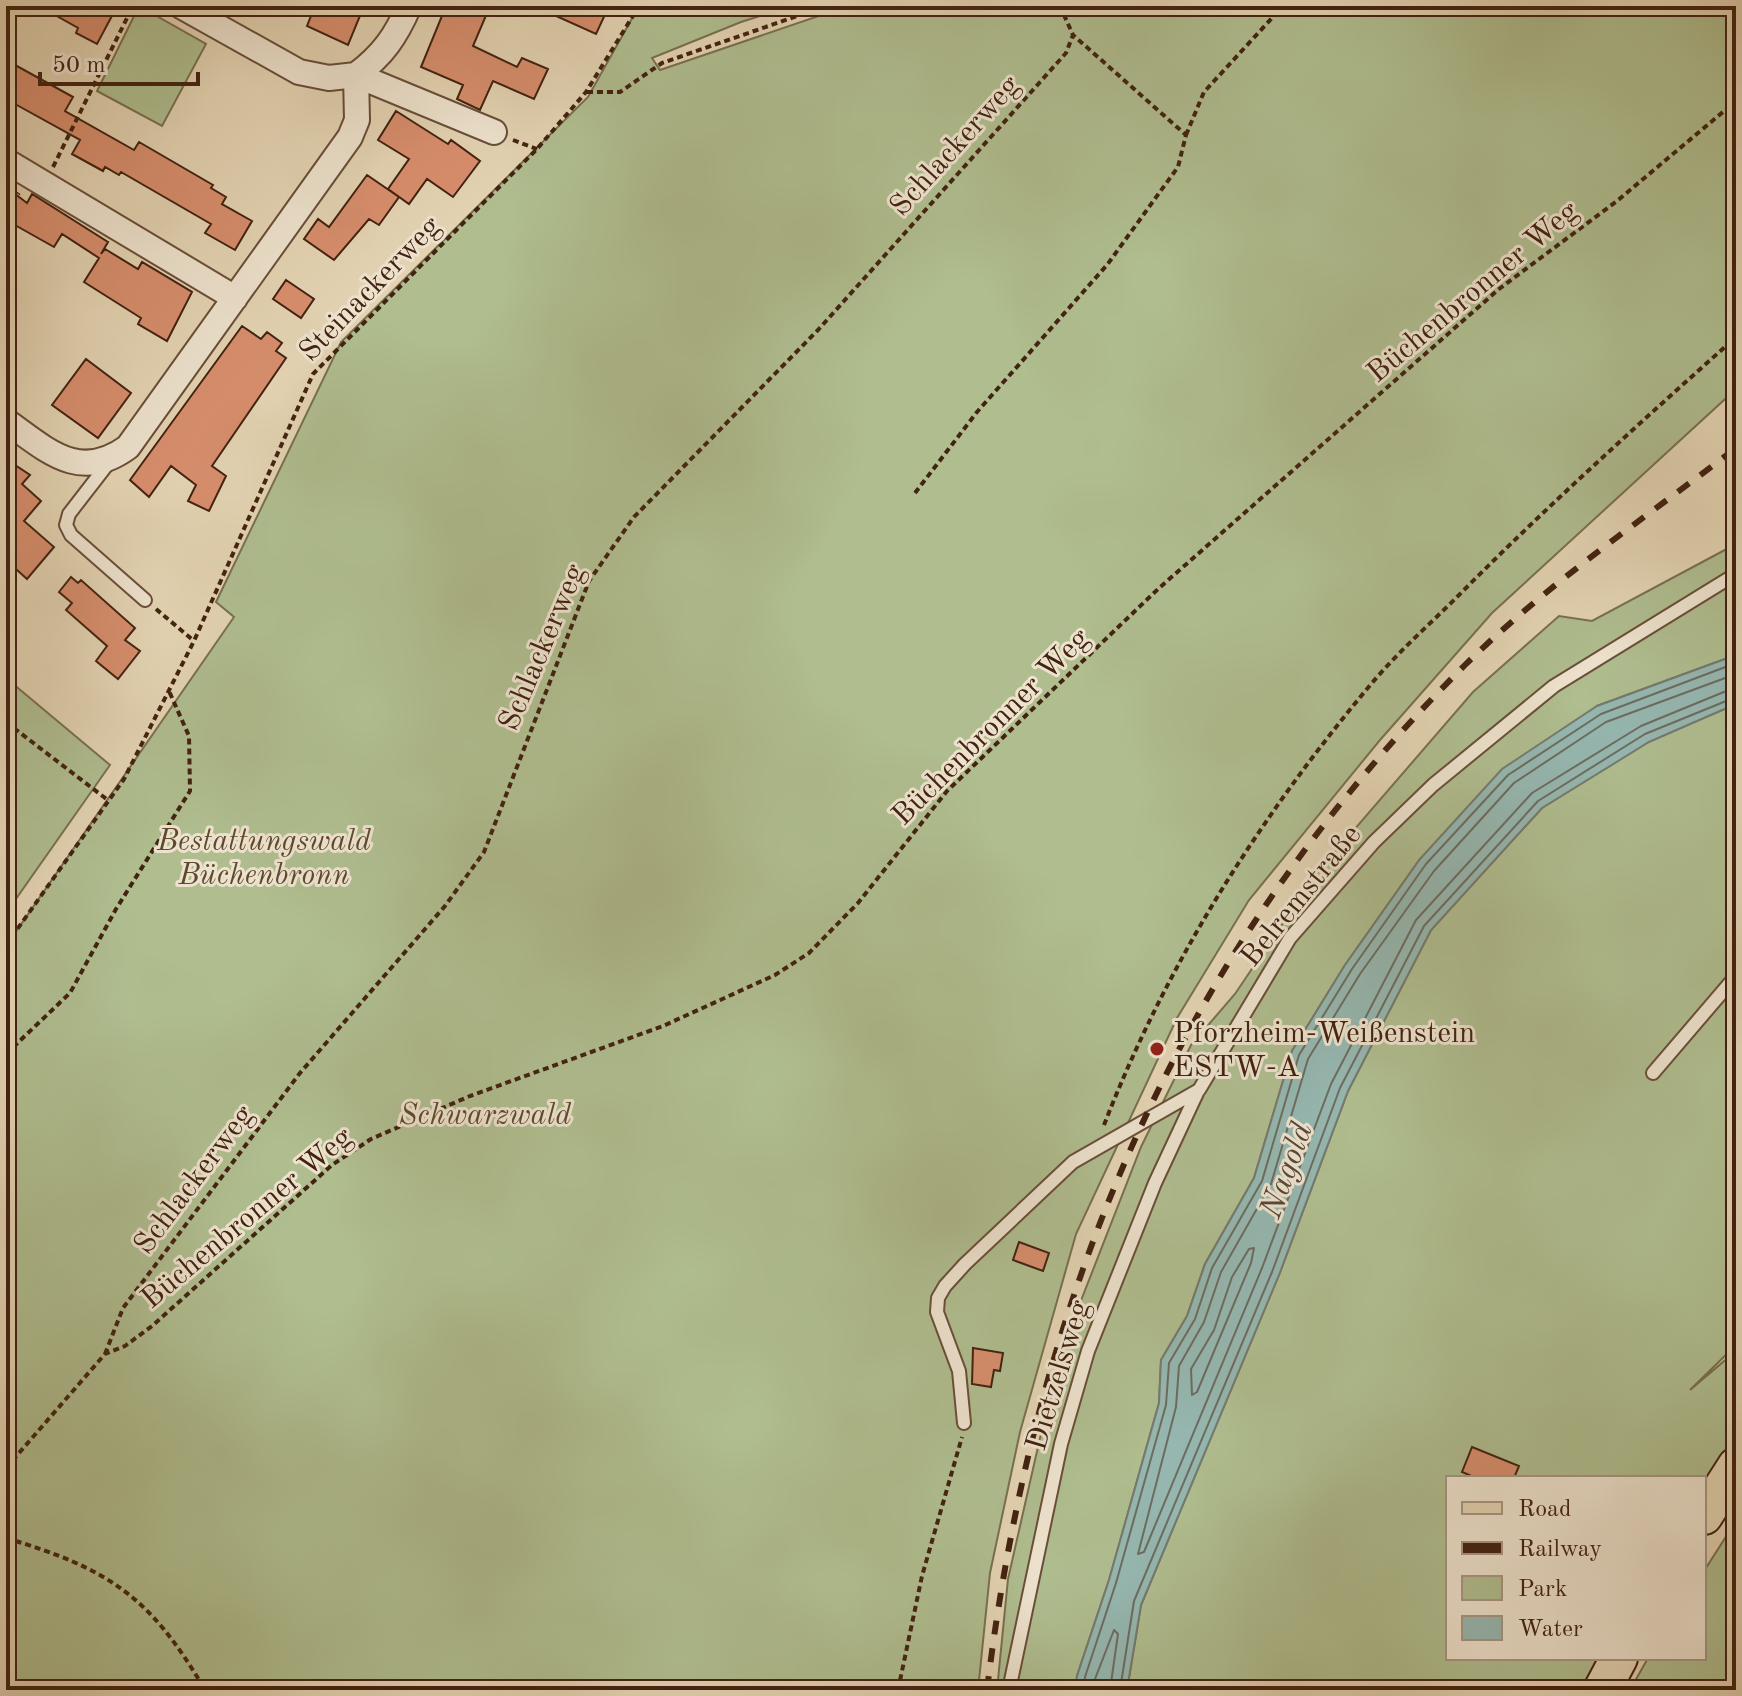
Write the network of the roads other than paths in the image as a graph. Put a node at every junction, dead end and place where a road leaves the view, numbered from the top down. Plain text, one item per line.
1 (181, 6) edge
2 (409, 6) edge
3 (356, 75) junction
4 (494, 132) dead end
5 (6, 161) edge
6 (235, 298) junction
7 (6, 421) edge
8 (112, 459) junction
9 (1736, 574) edge
10 (145, 600) road end
11 (1736, 976) edge
12 (1653, 1073) dead end
13 (1199, 1090) junction
14 (964, 1423) road end
15 (1736, 1466) edge
16 (1706, 1513) edge
17 (1618, 1660) edge
18 (1009, 1690) edge
19 (1602, 1690) edge

1 - 3 street
2 - 3 street
3 - 4 street
3 - 6 street
5 - 6 street
6 - 8 street
7 - 8 street
8 - 10 lane
9 - 13 lane, Belremstraße
11 - 12 lane
13 - 14 lane, Belremstraße
13 - 18 lane, Dietzelsweg
15 - 16 main road
17 - 19 main road

